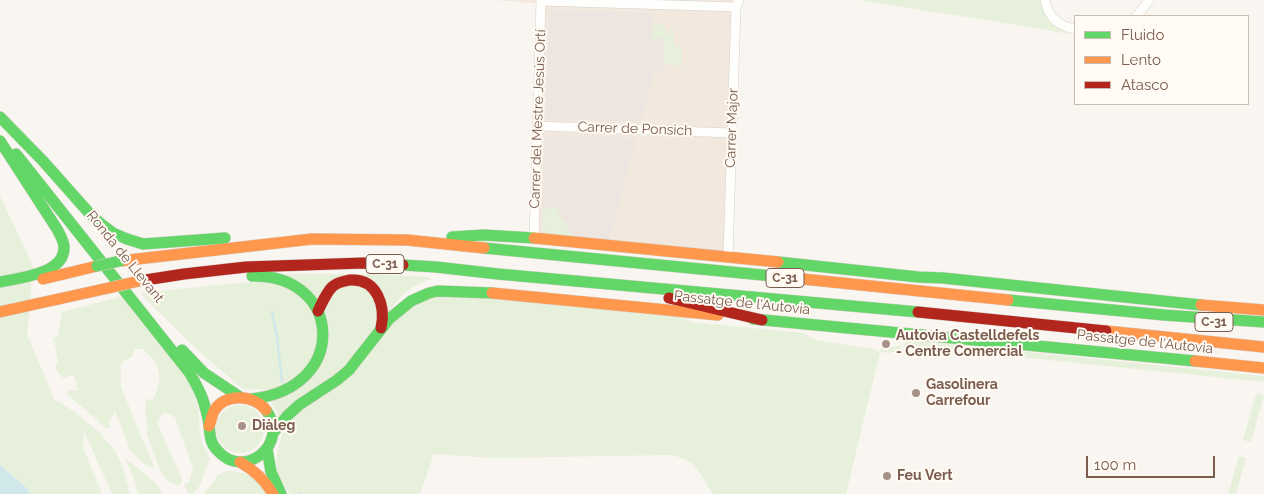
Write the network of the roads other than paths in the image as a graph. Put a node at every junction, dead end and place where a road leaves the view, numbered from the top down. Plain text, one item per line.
1 (1045, 0) edge
2 (1149, 0) edge
3 (541, 1) edge
4 (737, 4) edge
5 (1138, 15) edge
6 (1074, 29) edge
7 (0, 117) edge
8 (0, 123) edge
9 (538, 126) junction
10 (732, 133) junction
11 (0, 135) edge
12 (0, 141) edge
13 (534, 238) junction
14 (312, 240) junction
15 (407, 240) junction
16 (728, 256) junction
17 (193, 273) junction
18 (48, 274) junction
19 (532, 276) junction
20 (0, 282) edge
21 (0, 290) edge
22 (318, 311) junction
23 (0, 312) edge
24 (1263, 314) edge
25 (1164, 315) junction
26 (762, 320) junction
27 (381, 328) junction
28 (1264, 330) edge
29 (1264, 347) edge
30 (1264, 368) edge
31 (245, 398) junction
32 (209, 426) junction
33 (273, 433) junction
34 (267, 449) junction
35 (240, 462) junction
36 (273, 494) edge
37 (281, 494) edge

1 - 6 street
2 - 5 street
3 - 4 street
3 - 9 street, Carrer del Mestre Jesús Ortí
4 - 10 street, Carrer Major
7 - 14 main road
8 - 31 main road, Ronda de Llevant
9 - 10 street, Carrer de Ponsich
9 - 13 street, Carrer del Mestre Jesús Ortí
10 - 16 street, Carrer Major
11 - 32 main road, Ronda de Llevant
12 - 18 main road
13 - 15 main road
13 - 16 main road
14 - 15 main road, C-31
14 - 18 main road, C-31, bridge
15 - 25 main road, C-31
16 - 24 main road
17 - 19 main road, C-31
17 - 22 main road
17 - 23 main road, C-31, bridge
18 - 20 main road
18 - 21 main road, C-31
19 - 26 main road
19 - 29 main road, C-31
22 - 27 main road
22 - 31 main road
24 - 25 main road
25 - 28 main road, C-31
26 - 27 main road, Passatge de l'Autovia
26 - 30 main road, Passatge de l'Autovia
27 - 33 main road, Passatge de l'Autovia
31 - 32 main road
31 - 33 main road, Ronda de Llevant
32 - 35 main road, Ronda de Llevant
33 - 34 main road
34 - 35 main road
34 - 37 main road
35 - 36 main road, Ronda de Llevant

